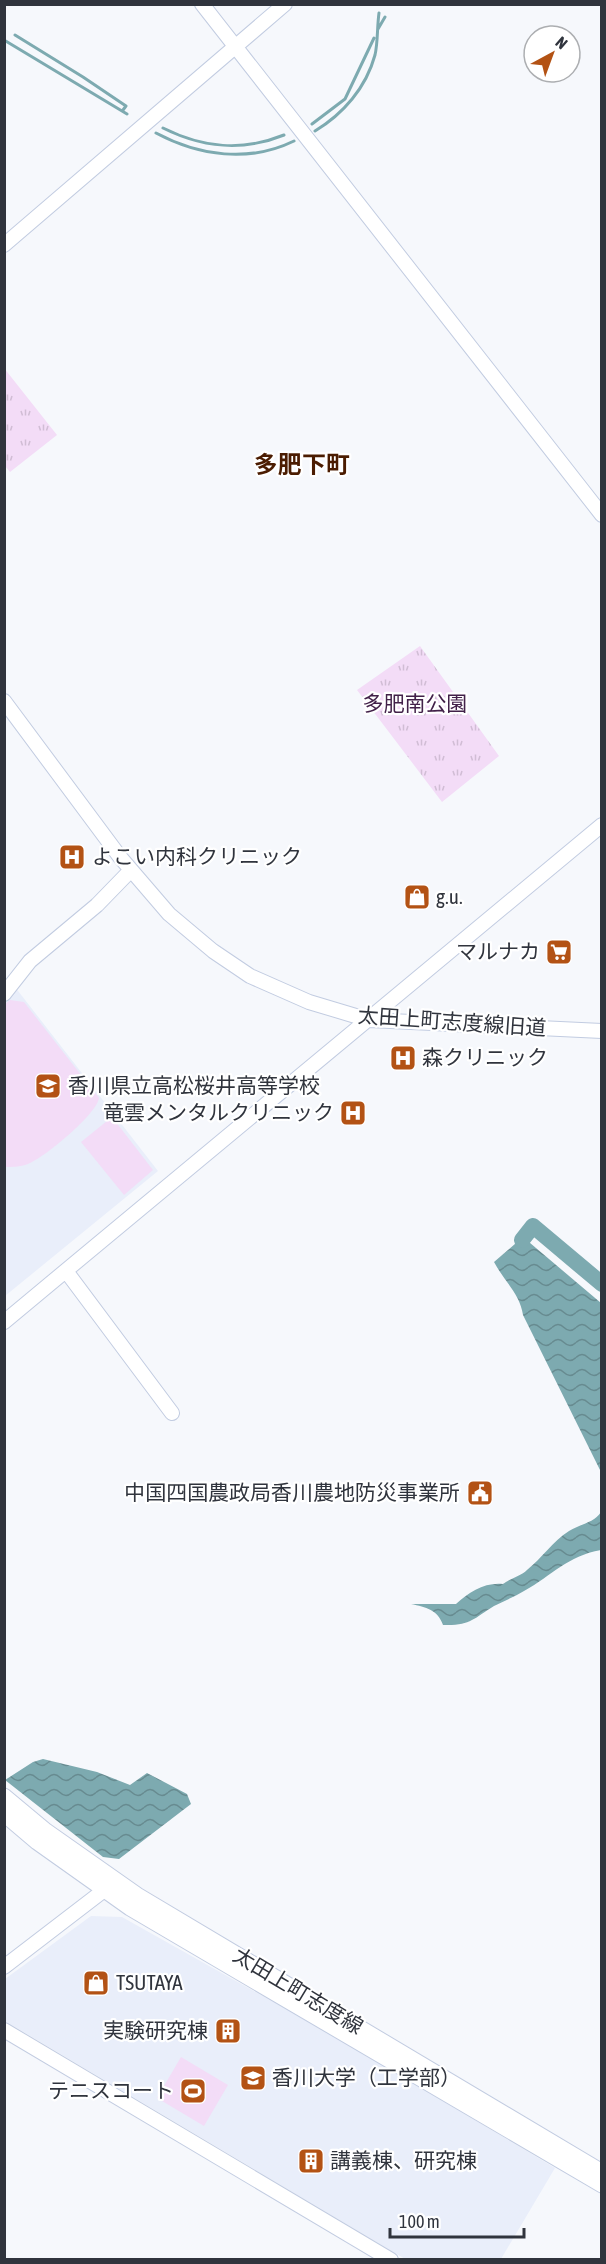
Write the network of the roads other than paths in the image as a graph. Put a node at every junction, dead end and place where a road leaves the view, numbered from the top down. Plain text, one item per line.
1 (202, 4) edge
2 (285, 4) edge
3 (236, 46) junction
4 (4, 245) edge
5 (602, 514) edge
6 (4, 701) edge
7 (602, 825) edge
8 (130, 870) junction
9 (4, 994) edge
10 (369, 1020) junction
11 (602, 1031) edge
12 (66, 1271) junction
13 (4, 1322) edge
14 (172, 1413) dead end
15 (4, 1796) edge
16 (4, 1814) edge
17 (107, 1885) junction
18 (4, 1967) edge
19 (4, 2030) edge
20 (602, 2172) edge
21 (602, 2185) edge
22 (391, 2259) edge

1 - 3 street
2 - 3 street
3 - 4 street
3 - 5 street
6 - 8 street, 太田上町志度線旧道
7 - 10 street
8 - 9 street
8 - 10 street, 太田上町志度線旧道
10 - 11 street, 太田上町志度線旧道
10 - 12 street
12 - 13 street
12 - 14 street
15 - 17 main road, 太田上町志度線
16 - 17 main road, 太田上町志度線
17 - 18 street
17 - 20 main road, 太田上町志度線
17 - 21 main road, 太田上町志度線
19 - 22 street

